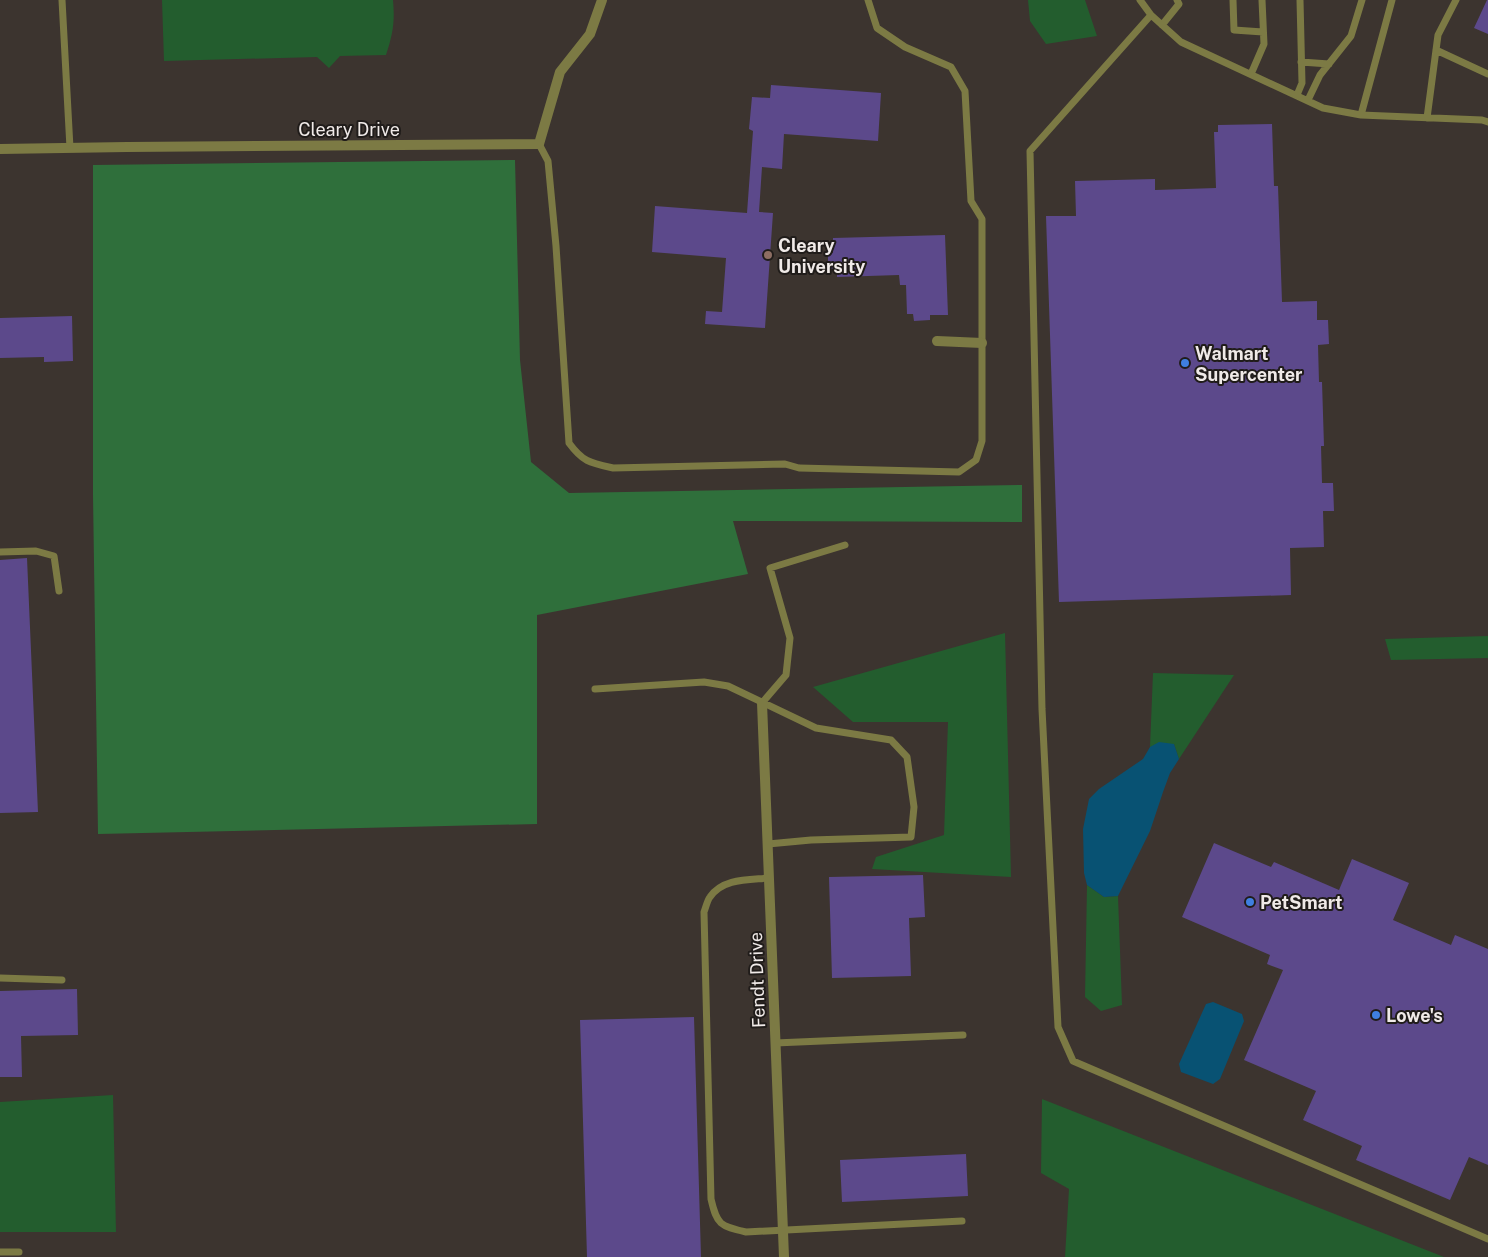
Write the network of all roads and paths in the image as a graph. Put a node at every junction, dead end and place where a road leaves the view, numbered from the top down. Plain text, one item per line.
1 (62, 0) edge
2 (602, 0) edge
3 (868, 0) edge
4 (1140, 0) edge
5 (1233, 0) edge
6 (1262, 0) edge
7 (1300, 0) edge
8 (1362, 0) edge
9 (1392, 0) edge
10 (1456, 0) edge
11 (1179, 2) edge
12 (1151, 15) junction
13 (1162, 25) junction
14 (1263, 32) junction
15 (1436, 50) junction
16 (1301, 62) junction
17 (1329, 64) junction
18 (1251, 74) junction
19 (1488, 74) edge
20 (1297, 95) junction
21 (1308, 100) junction
22 (1361, 116) junction
23 (1427, 118) junction
24 (1488, 122) edge
25 (539, 144) junction
26 (70, 148) junction
27 (0, 150) edge
28 (937, 341) dead end
29 (982, 343) junction
30 (845, 545) dead end
31 (0, 552) edge
32 (59, 591) dead end
33 (595, 689) dead end
34 (762, 702) junction
35 (768, 844) junction
36 (769, 878) junction
37 (0, 978) edge
38 (62, 980) dead end
39 (963, 1035) dead end
40 (775, 1043) junction
41 (962, 1221) dead end
42 (782, 1230) junction
43 (1488, 1239) edge
44 (0, 1252) edge
45 (19, 1252) dead end
46 (784, 1257) edge

1 - 26 lane
2 - 25 street
3 - 29 lane
4 - 12 lane
5 - 14 lane
6 - 14 lane
7 - 16 lane
8 - 17 lane
9 - 22 lane
10 - 15 lane
11 - 13 lane
12 - 13 lane
12 - 43 lane
13 - 18 lane
14 - 18 lane
15 - 19 lane
15 - 23 lane
16 - 17 lane
16 - 20 lane
17 - 21 lane
18 - 20 lane
20 - 21 lane
21 - 22 lane
22 - 23 lane
23 - 24 lane
25 - 26 street, Cleary Drive
25 - 29 lane
26 - 27 street, Cleary Drive
28 - 29 street
30 - 34 lane
31 - 32 lane
33 - 34 lane
34 - 35 street, Fendt Drive
34 - 35 lane
35 - 36 street, Fendt Drive
36 - 40 street, Fendt Drive
36 - 42 lane
37 - 38 lane
39 - 40 lane
40 - 42 street, Fendt Drive
41 - 42 lane
42 - 46 street, Fendt Drive
44 - 45 lane

